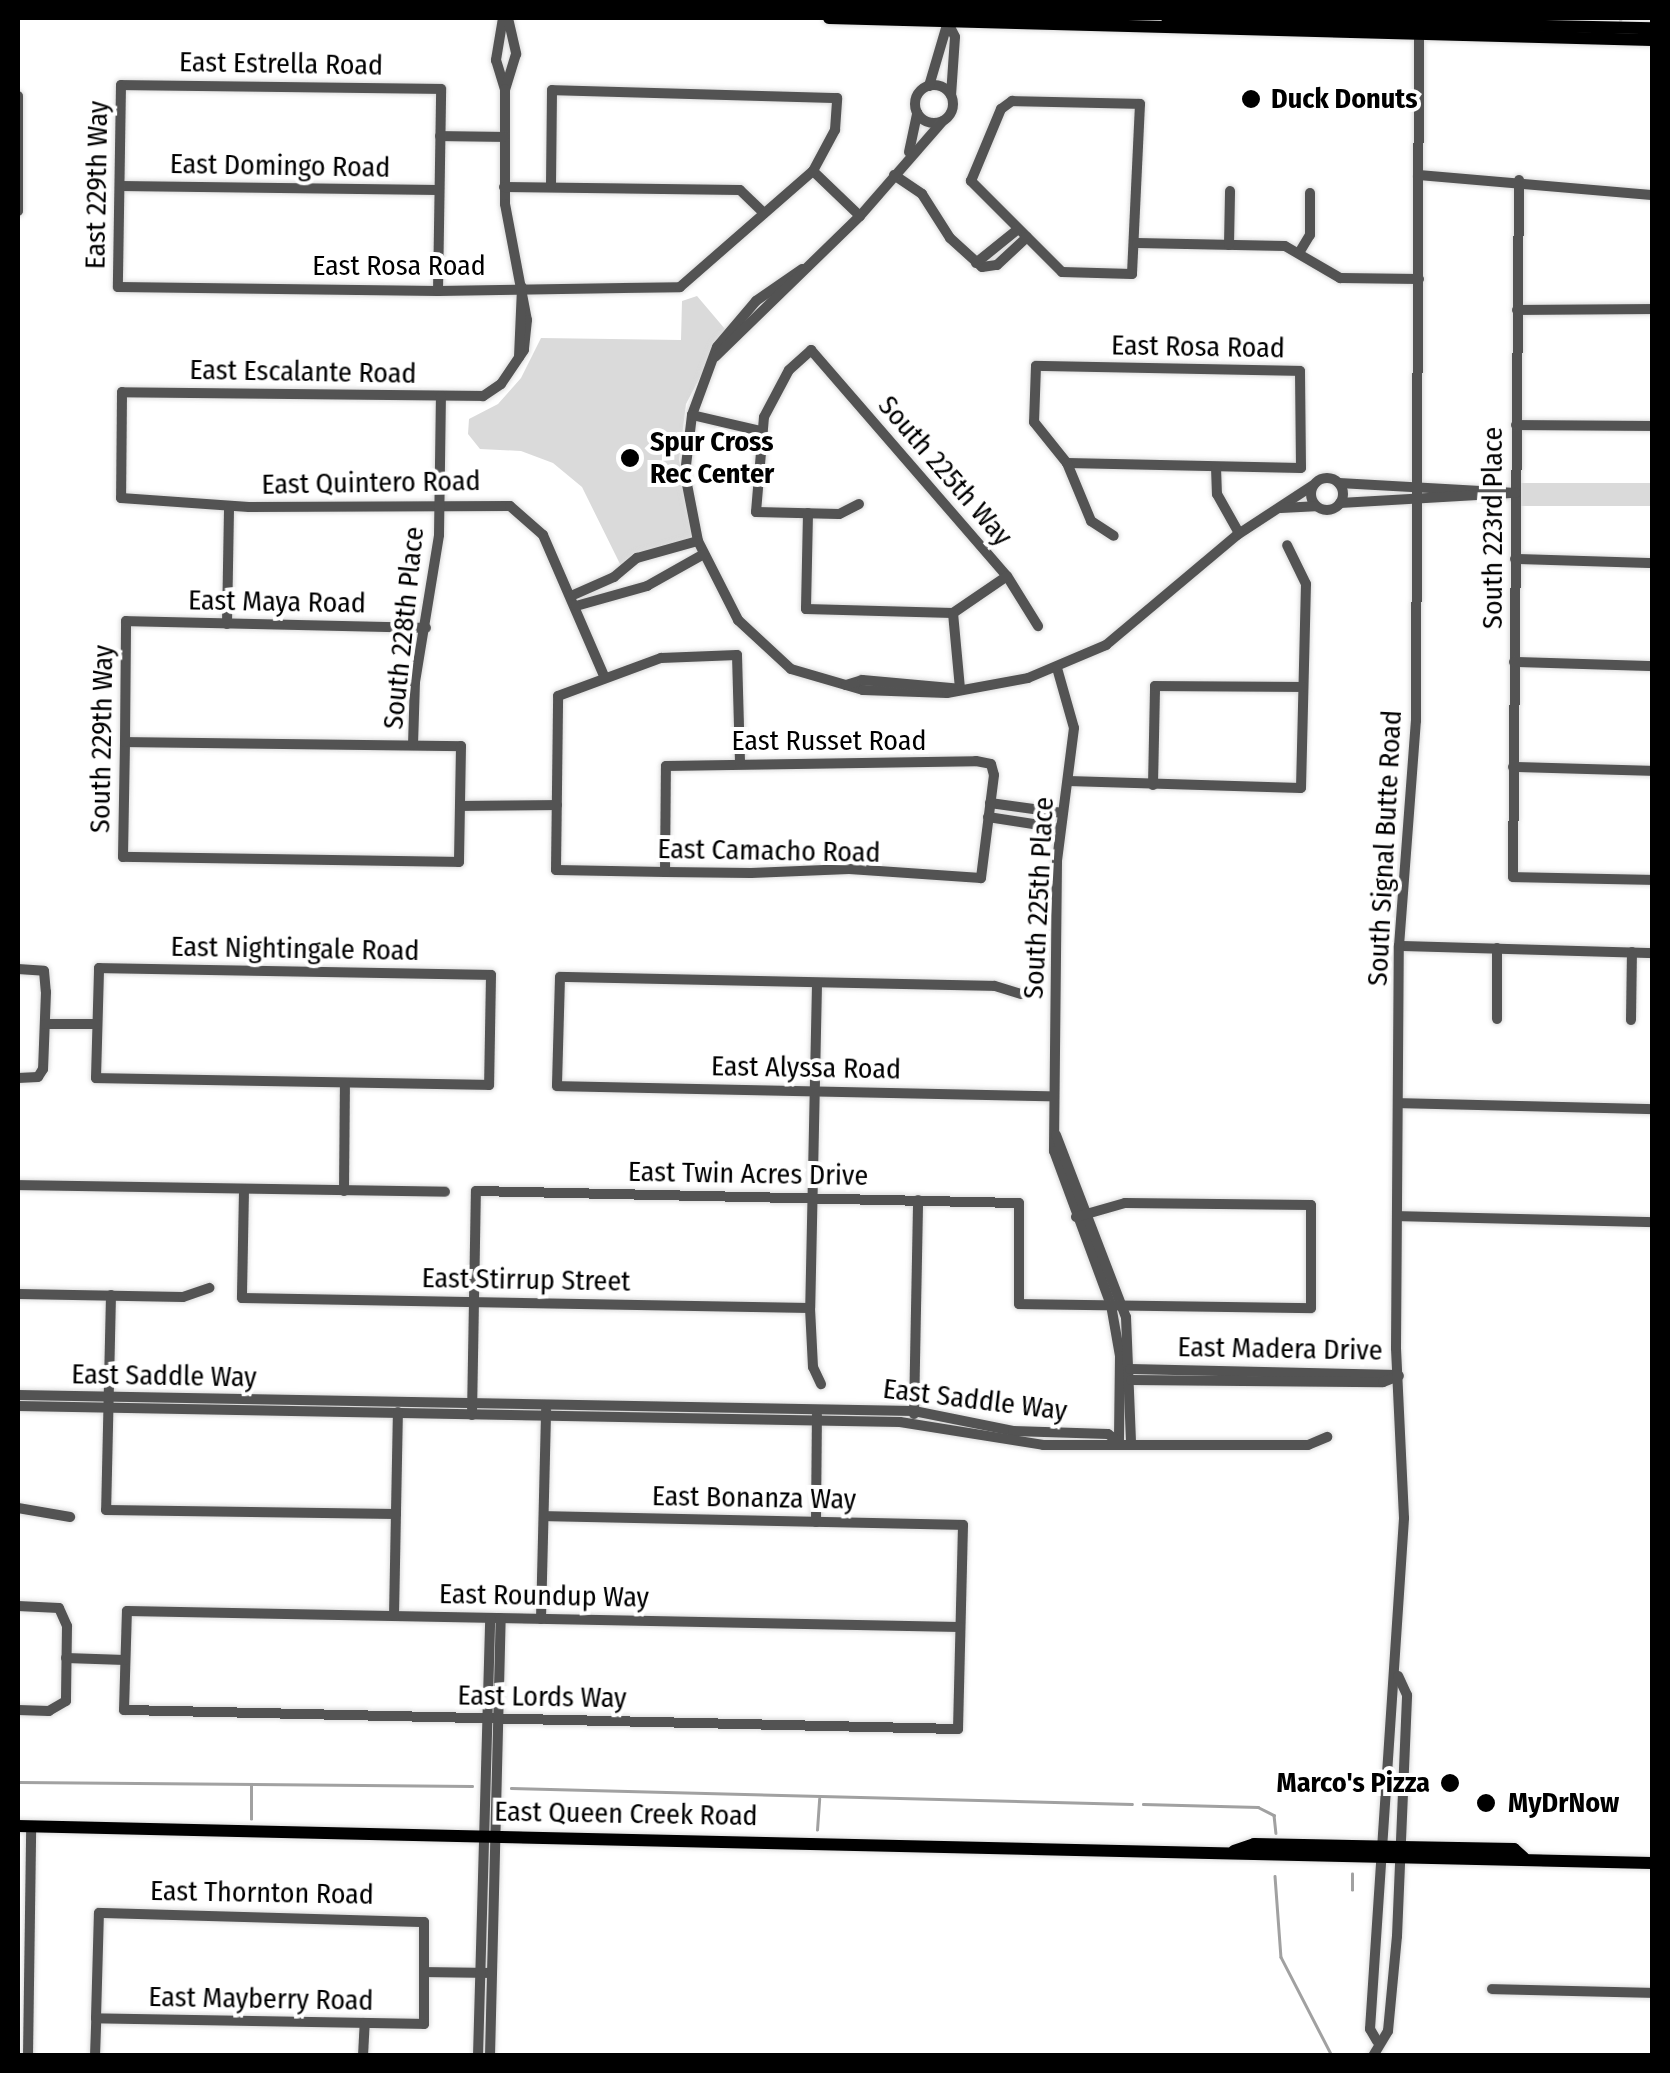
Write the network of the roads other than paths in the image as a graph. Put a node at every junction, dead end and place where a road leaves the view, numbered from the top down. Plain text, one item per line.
1 (506, 18) edge
2 (828, 18) edge
3 (1167, 18) edge
4 (949, 21) edge
5 (1419, 24) edge
6 (1651, 31) edge
7 (121, 85) joint
8 (928, 86) junction
9 (505, 89) junction
10 (952, 95) junction
11 (18, 96) edge
12 (918, 113) junction
13 (942, 122) junction
14 (440, 136) junction
15 (504, 137) junction
16 (909, 152) junction
17 (812, 171) junction
18 (894, 174) junction
19 (1418, 175) junction
20 (1519, 180) junction
21 (120, 186) junction
22 (551, 186) junction
23 (504, 187) junction
24 (440, 190) junction
25 (1230, 191) dead end
26 (18, 192) edge
27 (1310, 193) dead end
28 (1652, 195) edge
29 (18, 211) edge
30 (764, 213) junction
31 (860, 216) junction
32 (1022, 233) junction
33 (1137, 243) junction
34 (1229, 245) junction
35 (1299, 253) junction
36 (1419, 279) junction
37 (118, 286) joint
38 (522, 287) junction
39 (438, 291) junction
40 (1652, 309) edge
41 (1518, 310) junction
42 (441, 396) junction
43 (692, 415) junction
44 (1516, 425) junction
45 (1652, 426) edge
46 (760, 431) junction
47 (1067, 463) junction
48 (1216, 466) junction
49 (1339, 483) junction
50 (1312, 486) junction
51 (1418, 492) junction
52 (1516, 493) junction
53 (121, 498) joint
54 (1340, 502) junction
55 (439, 503) junction
56 (858, 504) dead end
57 (230, 506) junction
58 (1316, 506) junction
59 (1281, 508) junction
60 (808, 514) junction
61 (1239, 533) junction
62 (1114, 536) dead end
63 (1288, 545) dead end
64 (701, 548) junction
65 (650, 558) junction
66 (1515, 560) junction
67 (1652, 562) edge
68 (628, 568) junction
69 (1007, 576) junction
70 (656, 577) junction
71 (638, 586) junction
72 (574, 601) junction
73 (953, 612) junction
74 (126, 621) joint
75 (228, 624) junction
76 (1038, 626) dead end
77 (426, 628) junction
78 (1514, 662) junction
79 (1652, 666) edge
80 (1057, 668) junction
81 (604, 676) junction
82 (1303, 687) junction
83 (960, 689) junction
84 (125, 742) junction
85 (414, 745) junction
86 (740, 762) junction
87 (1513, 767) junction
88 (1652, 770) edge
89 (1068, 781) junction
90 (1153, 785) junction
91 (990, 802) junction
92 (557, 805) junction
93 (460, 806) junction
94 (1028, 808) junction
95 (1062, 814) junction
96 (988, 817) junction
97 (1026, 823) junction
98 (1059, 828) junction
99 (664, 872) junction
100 (1652, 880) edge
101 (1399, 946) junction
102 (1497, 948) junction
103 (1632, 952) junction
104 (1652, 953) edge
105 (18, 969) edge
106 (817, 984) junction
107 (1021, 994) dead end
108 (1497, 1020) dead end
109 (1630, 1020) dead end
110 (45, 1024) junction
111 (98, 1024) junction
112 (18, 1078) edge
113 (345, 1083) junction
114 (812, 1091) junction
115 (1054, 1096) junction
116 (1399, 1104) junction
117 (1652, 1109) edge
118 (18, 1185) edge
119 (244, 1190) junction
120 (344, 1191) junction
121 (445, 1192) dead end
122 (811, 1198) junction
123 (918, 1200) junction
124 (1081, 1215) junction
125 (1398, 1216) junction
126 (1652, 1222) edge
127 (209, 1288) dead end
128 (18, 1294) edge
129 (111, 1295) junction
130 (474, 1301) junction
131 (1117, 1305) junction
132 (810, 1308) junction
133 (1127, 1374) junction
134 (1398, 1376) junction
135 (822, 1384) dead end
136 (18, 1395) edge
137 (109, 1403) junction
138 (18, 1406) edge
139 (398, 1409) junction
140 (472, 1410) junction
141 (546, 1411) junction
142 (817, 1414) junction
143 (914, 1417) junction
144 (1327, 1438) dead end
145 (1125, 1442) junction
146 (18, 1508) edge
147 (396, 1514) junction
148 (70, 1516) dead end
149 (544, 1516) junction
150 (816, 1522) junction
151 (18, 1606) edge
152 (394, 1616) junction
153 (496, 1618) junction
154 (541, 1618) junction
155 (960, 1626) junction
156 (66, 1658) junction
157 (125, 1660) junction
158 (1398, 1676) junction
159 (18, 1710) edge
160 (494, 1718) junction
161 (24, 1827) edge
162 (490, 1836) junction
163 (1381, 1853) junction
164 (1402, 1854) junction
165 (1652, 1863) edge
166 (426, 1972) junction
167 (488, 1973) junction
168 (1492, 1989) dead end
169 (1652, 1993) edge
170 (96, 2018) junction
171 (364, 2023) junction
172 (1377, 2040) junction
173 (28, 2056) edge
174 (96, 2056) edge
175 (363, 2056) edge
176 (478, 2056) edge
177 (490, 2056) edge
178 (1373, 2056) edge

1 - 9 street
1 - 9 street
2 - 4 main road
3 - 5 main road
4 - 5 main road
4 - 8 street
4 - 10 street
5 - 6 main road
5 - 19 street, South Signal Butte Road
7 - 14 street, East Estrella Road
7 - 21 street, East 229th Way
8 - 10 street
8 - 12 street
9 - 15 street
10 - 13 street
11 - 26 street
12 - 13 street
12 - 16 street
13 - 16 street
14 - 15 street
14 - 24 street
15 - 23 street
16 - 18 street
17 - 22 street
17 - 30 street
17 - 31 street
18 - 31 street
18 - 32 street
19 - 20 street
19 - 36 street, South Signal Butte Road
20 - 28 street
20 - 41 street, South 223rd Place
21 - 24 street, East Domingo Road
21 - 37 street, East 229th Way
22 - 23 street
22 - 30 street
23 - 38 street
24 - 39 street
25 - 34 street
26 - 29 street
27 - 35 street
30 - 38 street, East Rosa Road
31 - 43 street
32 - 33 street
32 - 33 street
33 - 34 street
34 - 35 street
35 - 36 street
36 - 51 street, South Signal Butte Road
37 - 39 street, East Rosa Road
38 - 39 street, East Rosa Road
38 - 42 street, East Escalante Road
40 - 41 street
41 - 44 street, South 223rd Place
42 - 53 street, East Escalante Road
42 - 55 street, South 228th Place
43 - 46 street
43 - 64 street
44 - 45 street
44 - 52 street, South 223rd Place
46 - 60 street
46 - 69 street, South 225th Way
47 - 48 street
47 - 48 street, East Rosa Road
47 - 62 street
48 - 61 street
49 - 50 street
49 - 51 street
49 - 54 street
50 - 58 street
50 - 59 street
51 - 52 street
51 - 54 street
51 - 101 street, South Signal Butte Road
52 - 66 street, South 223rd Place
53 - 57 street, East Quintero Road
54 - 58 street
55 - 57 street, East Quintero Road
55 - 72 street, East Quintero Road
55 - 77 street, South 228th Place
56 - 60 street
57 - 75 street
58 - 59 street
59 - 61 street
60 - 73 street
61 - 80 street
63 - 82 street
64 - 65 street
64 - 70 street
64 - 83 street
65 - 68 street
65 - 70 street
66 - 67 street
66 - 78 street, South 223rd Place
68 - 71 street
68 - 72 street
69 - 73 street
69 - 76 street, South 225th Way
70 - 71 street
71 - 72 street
72 - 81 street
73 - 83 street
74 - 75 street, East Maya Road
74 - 84 street, South 229th Way
75 - 77 street, East Maya Road
77 - 85 street, South 228th Place
78 - 79 street
78 - 87 street, South 223rd Place
80 - 83 street
80 - 89 street, South 225th Place
81 - 86 street
81 - 92 street
82 - 90 street
82 - 90 street
84 - 85 street
84 - 93 street, South 229th Way
85 - 93 street
86 - 91 street, East Russet Road
86 - 99 street, East Russet Road
87 - 88 street
87 - 100 street, South 223rd Place
89 - 90 street
89 - 95 street, South 225th Place
91 - 94 street
91 - 96 street
92 - 93 street
92 - 99 street, East Camacho Road
94 - 95 street
94 - 97 street
95 - 98 street, South 225th Place
96 - 97 street
96 - 99 street, East Camacho Road
97 - 98 street
98 - 115 street, South 225th Place
101 - 102 street
101 - 116 street, South Signal Butte Road
102 - 103 street
102 - 108 street
103 - 104 street
103 - 109 street
105 - 110 street
106 - 107 street
106 - 114 street
106 - 114 street, East Alyssa Road
110 - 111 street
110 - 112 street
111 - 113 street
111 - 113 street, East Nightingale Road
113 - 120 street
114 - 115 street, East Alyssa Road
114 - 122 street
115 - 124 street, South 225th Place
116 - 117 street
116 - 125 street, South Signal Butte Road
118 - 119 street
119 - 120 street
119 - 130 street, East Stirrup Street
120 - 121 street
122 - 123 street, East Twin Acres Drive
122 - 130 street, East Twin Acres Drive
122 - 132 street
123 - 131 street, East Twin Acres Drive
123 - 143 street
124 - 131 street, South 225th Place
124 - 131 street
125 - 126 street
125 - 134 street, South Signal Butte Road
127 - 129 street
128 - 129 street
129 - 137 street
130 - 132 street, East Stirrup Street
130 - 140 street
131 - 133 street, South 225th Place
132 - 135 street
133 - 134 street, East Madera Drive
133 - 145 street, South 225th Place
134 - 158 street, South Signal Butte Road
136 - 137 street, East Saddle Way
137 - 138 street, East Saddle Way
137 - 139 street, East Saddle Way
137 - 147 street
139 - 140 street, East Saddle Way
139 - 147 street
140 - 141 street, East Saddle Way
141 - 142 street, East Saddle Way
141 - 149 street
142 - 143 street, East Saddle Way
142 - 150 street
143 - 145 street, East Saddle Way
144 - 145 street, East Saddle Way
146 - 148 street
147 - 152 street
149 - 150 street, East Bonanza Way
149 - 154 street
150 - 155 street, East Bonanza Way
151 - 156 street
152 - 153 street, East Roundup Way
152 - 157 street, East Roundup Way
153 - 154 street, East Roundup Way
153 - 160 street
154 - 155 street, East Roundup Way
155 - 160 street, East Lords Way
156 - 157 street
156 - 159 street
157 - 160 street, East Lords Way
158 - 163 street, South Signal Butte Road
158 - 164 street, South Signal Butte Road
160 - 162 street
161 - 162 main road, East Queen Creek Road
161 - 173 street
162 - 163 main road, East Queen Creek Road
162 - 167 street
163 - 164 main road, East Queen Creek Road
163 - 172 street, South Signal Butte Road
164 - 165 main road, East Queen Creek Road
164 - 172 street, South Signal Butte Road
166 - 167 street
166 - 170 street, East Thornton Road
166 - 171 street, East Mayberry Road
167 - 176 street
167 - 177 street
168 - 169 street
170 - 171 street, East Mayberry Road
170 - 174 street
171 - 175 street
172 - 178 street, South Signal Butte Road

